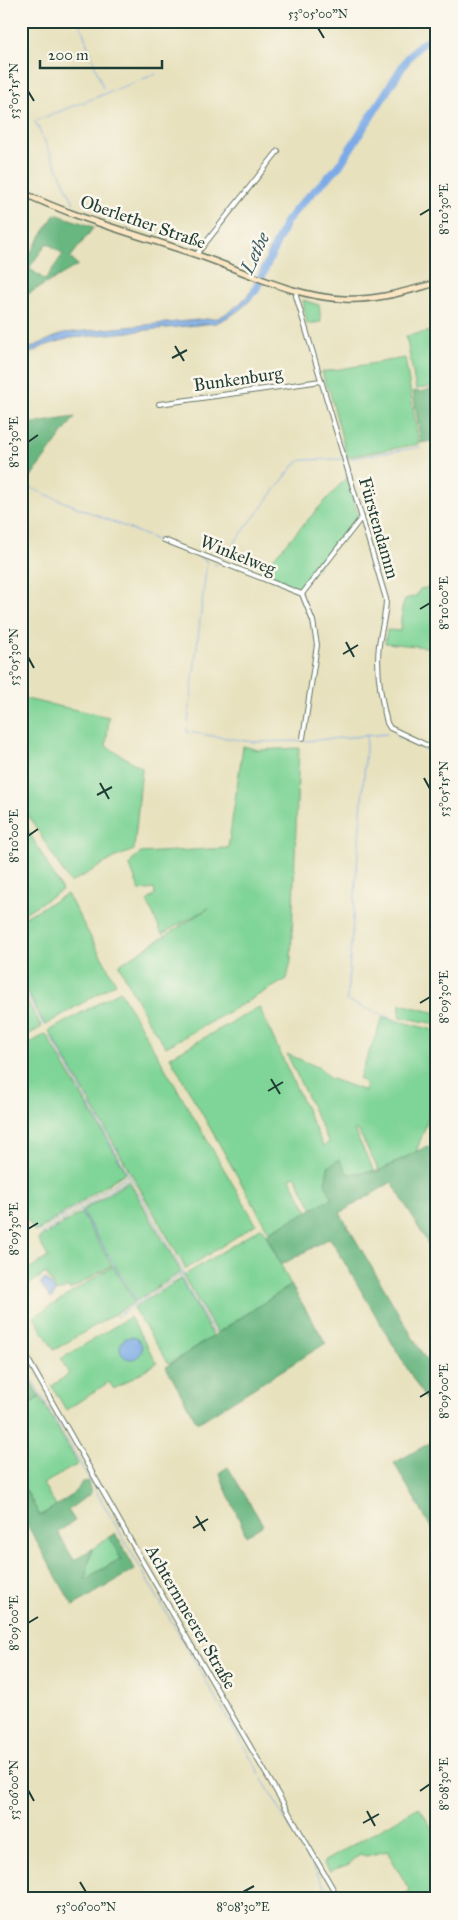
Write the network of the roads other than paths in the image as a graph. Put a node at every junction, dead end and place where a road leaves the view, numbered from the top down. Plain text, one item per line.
1 (278, 151) dead end
2 (21, 192) edge
3 (196, 255) junction
4 (437, 283) edge
5 (297, 290) junction
6 (321, 381) junction
7 (159, 404) dead end
8 (362, 517) junction
9 (164, 540) dead end
10 (302, 594) junction
11 (303, 738) dead end
12 (437, 750) edge
13 (21, 1347) edge
14 (339, 1899) edge

1 - 3 street
2 - 3 street, Oberlether Straße
3 - 5 street, Oberlether Straße
4 - 5 street, Oberlether Straße
5 - 6 street, Fürstendamm
6 - 7 street, Bunkenburg
6 - 8 street, Fürstendamm
8 - 10 street
8 - 12 street, Fürstendamm
9 - 10 street, Winkelweg
10 - 11 street
13 - 14 street, Achternmeerer Straße

